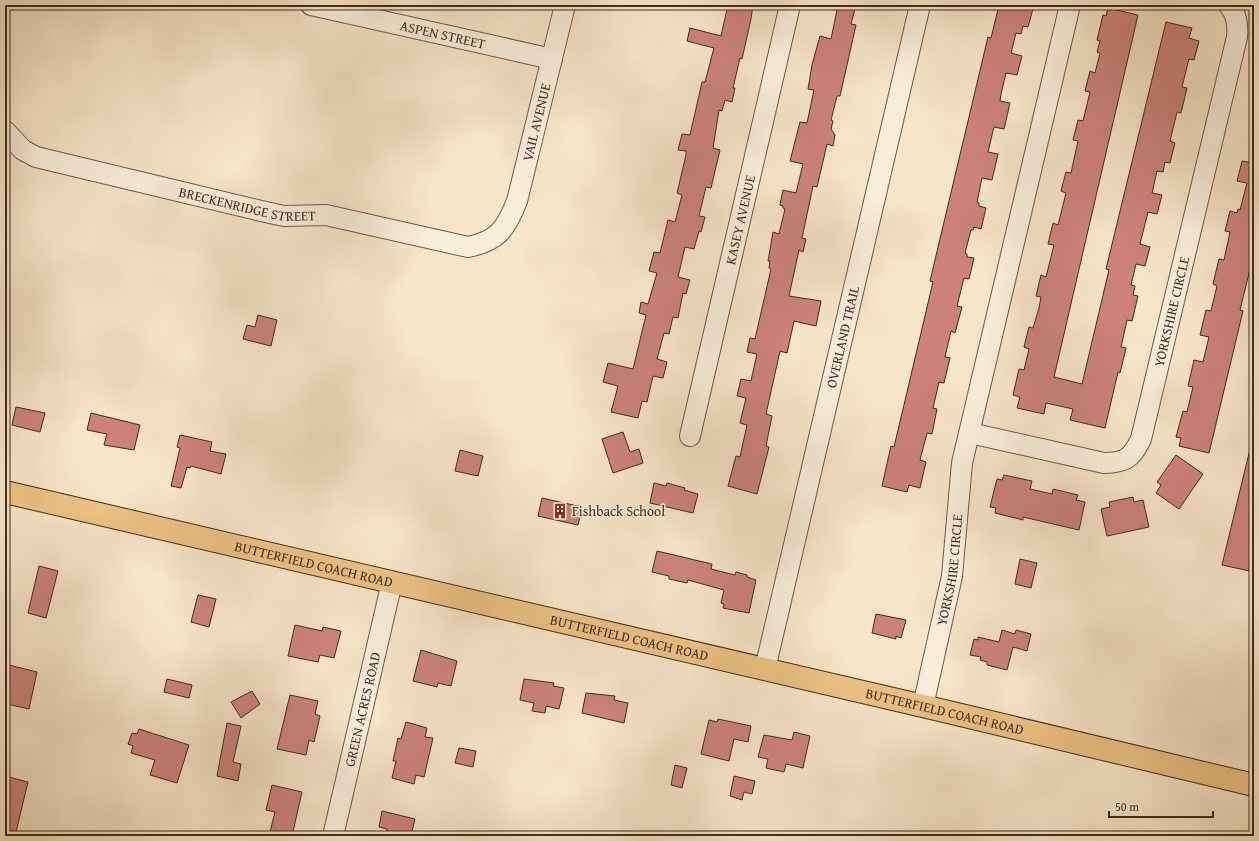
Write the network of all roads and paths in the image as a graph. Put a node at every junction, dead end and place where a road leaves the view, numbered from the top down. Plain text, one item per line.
1 (311, 5) edge
2 (565, 5) edge
3 (790, 5) edge
4 (920, 5) edge
5 (1070, 5) edge
6 (1229, 5) edge
7 (552, 59) junction
8 (5, 132) edge
9 (498, 236) joint
10 (970, 433) junction
11 (690, 436) dead end
12 (5, 492) edge
13 (392, 582) junction
14 (765, 669) junction
15 (923, 706) junction
16 (1254, 785) edge
17 (333, 836) edge

1 - 7 street, ASPEN STREET
2 - 7 street, VAIL AVENUE
3 - 11 street, KASEY AVENUE
4 - 14 street, OVERLAND TRAIL
5 - 10 street, YORKSHIRE CIRCLE
6 - 10 street, YORKSHIRE CIRCLE
7 - 9 street, VAIL AVENUE
8 - 9 street, BRECKENRIDGE STREET
10 - 15 street, YORKSHIRE CIRCLE
12 - 13 main road, BUTTERFIELD COACH ROAD
13 - 14 main road, BUTTERFIELD COACH ROAD
13 - 17 street, GREEN ACRES ROAD
14 - 15 main road, BUTTERFIELD COACH ROAD
15 - 16 main road, BUTTERFIELD COACH ROAD

